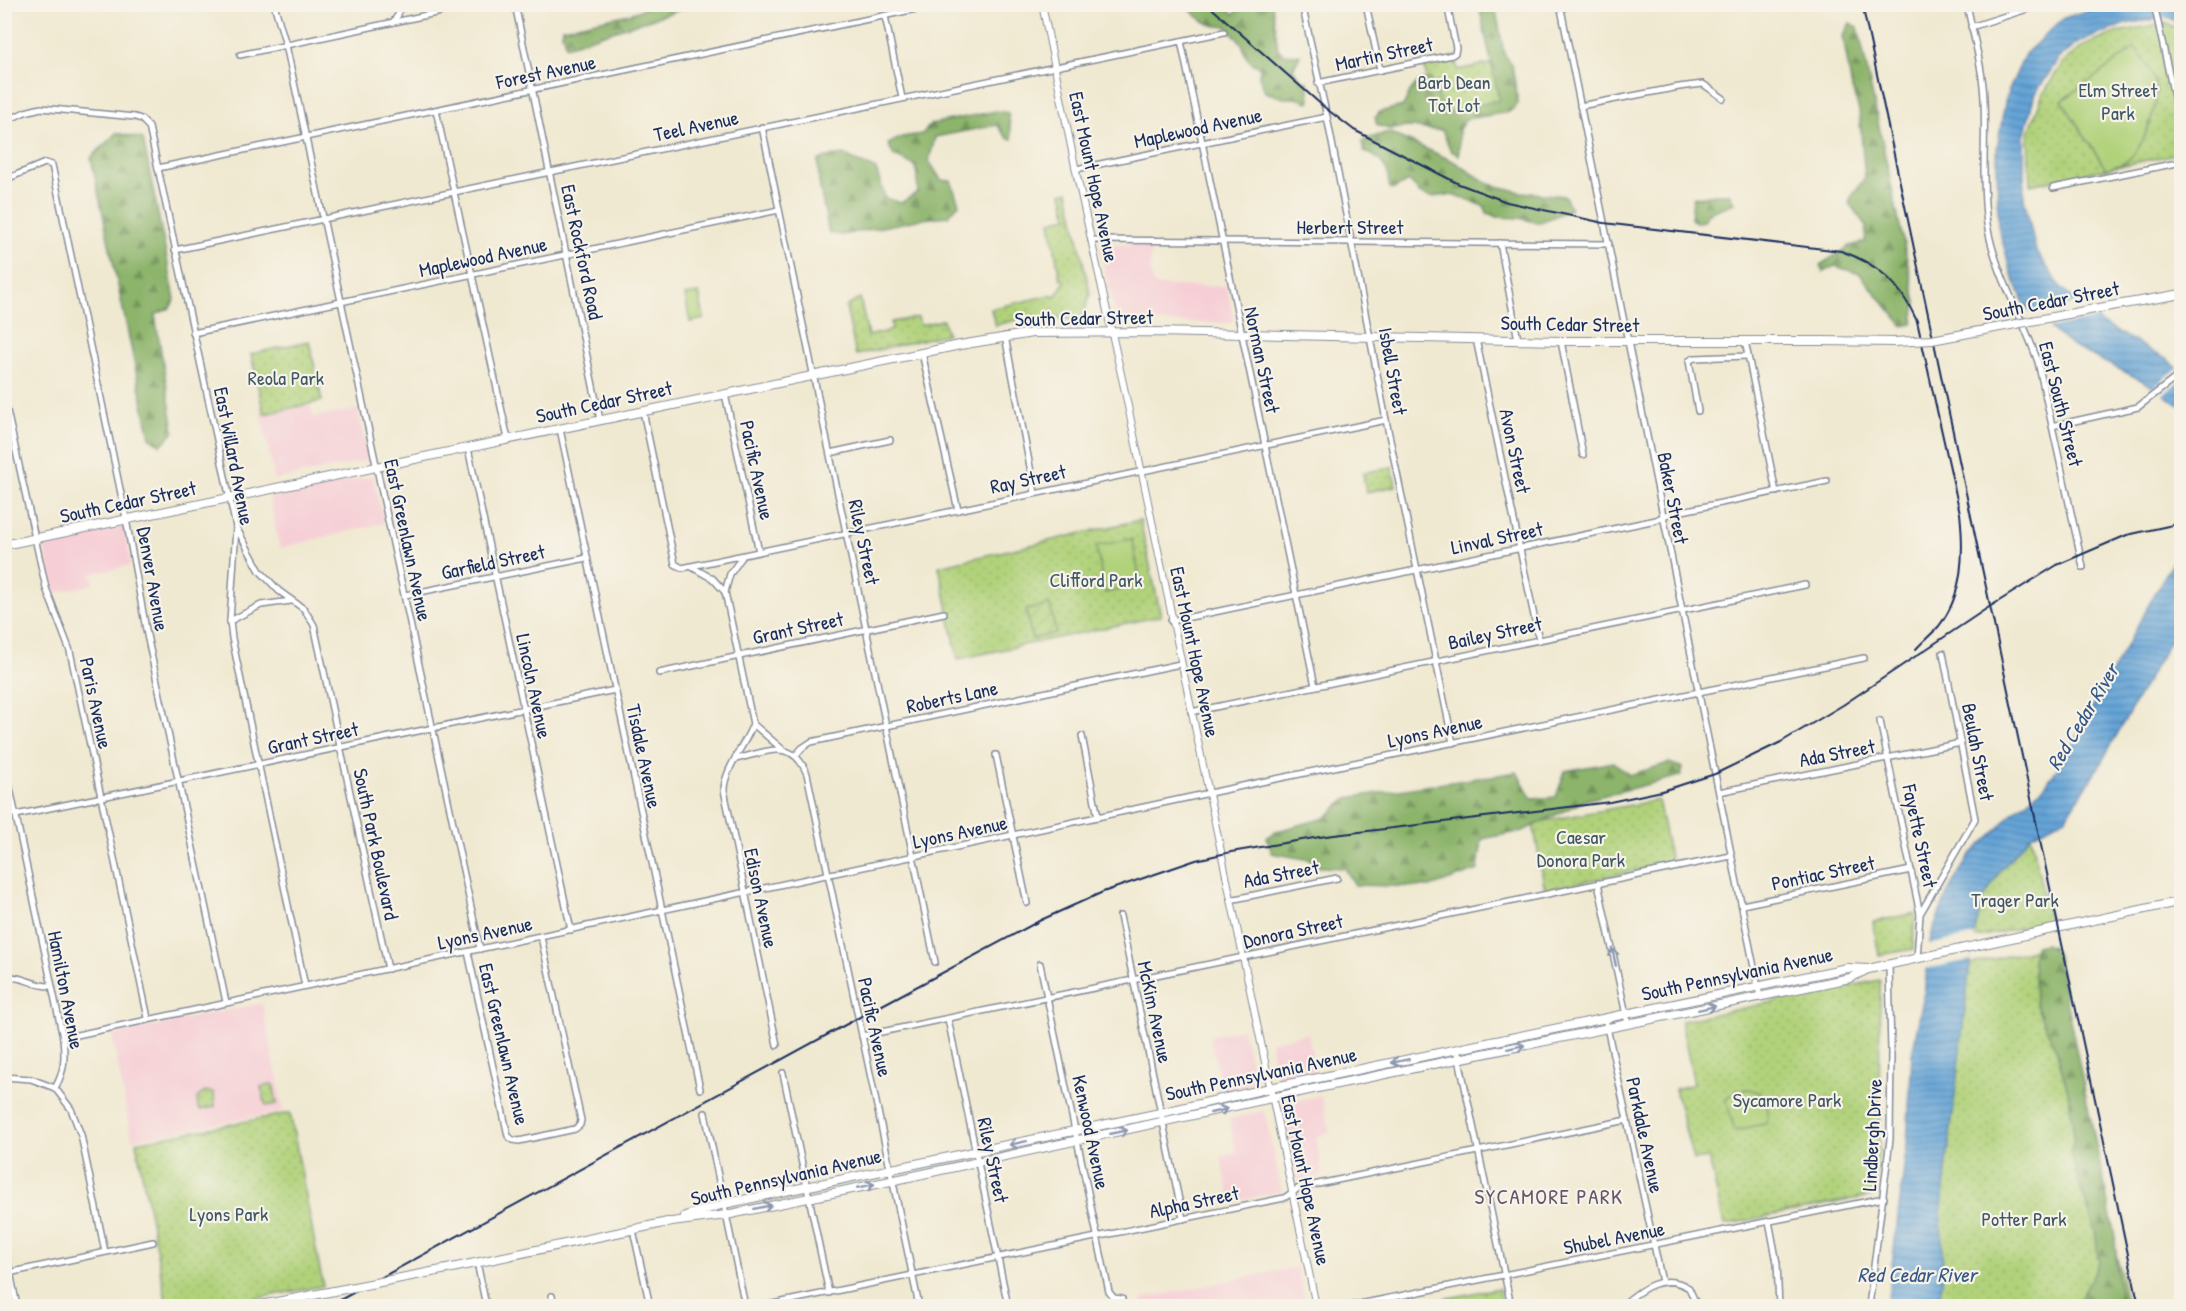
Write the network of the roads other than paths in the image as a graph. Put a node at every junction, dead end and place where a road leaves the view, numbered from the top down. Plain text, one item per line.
1 (274, 4) edge
2 (400, 4) edge
3 (429, 4) edge
4 (475, 4) edge
5 (516, 4) edge
6 (940, 4) edge
7 (1042, 4) edge
8 (1302, 4) edge
9 (1366, 4) edge
10 (1447, 4) edge
11 (1560, 4) edge
12 (1967, 4) edge
13 (2043, 4) edge
14 (2154, 4) edge
15 (450, 8) junction
16 (885, 16) junction
17 (393, 22) junction
18 (1971, 27) junction
19 (1224, 32) dead end
20 (1180, 41) junction
21 (286, 45) junction
22 (240, 55) dead end
23 (1054, 66) junction
24 (1380, 70) junction
25 (1318, 83) junction
26 (533, 90) junction
27 (902, 98) junction
28 (1723, 98) dead end
29 (1580, 106) junction
30 (436, 110) junction
31 (1327, 117) junction
32 (4, 122) edge
33 (762, 127) junction
34 (2181, 134) edge
35 (306, 138) junction
36 (1202, 143) junction
37 (2181, 162) edge
38 (158, 168) junction
39 (1076, 169) junction
40 (550, 172) junction
41 (4, 180) edge
42 (2053, 188) dead end
43 (454, 192) junction
44 (779, 210) junction
45 (323, 219) junction
46 (1091, 240) junction
47 (1221, 241) junction
48 (1352, 242) junction
49 (1500, 243) junction
50 (1609, 244) junction
51 (175, 250) junction
52 (567, 254) junction
53 (472, 274) junction
54 (2181, 294) edge
55 (341, 302) junction
56 (1111, 332) junction
57 (193, 333) junction
58 (1241, 333) junction
59 (1005, 336) junction
60 (1370, 336) junction
61 (1476, 339) junction
62 (1518, 340) junction
63 (1561, 341) junction
64 (1628, 341) junction
65 (1745, 341) junction
66 (922, 353) junction
67 (1748, 357) junction
68 (2181, 373) edge
69 (814, 375) junction
70 (725, 394) junction
71 (4, 397) edge
72 (643, 411) junction
73 (1698, 411) dead end
74 (600, 420) junction
75 (1386, 420) junction
76 (2052, 426) junction
77 (561, 429) junction
78 (508, 439) junction
79 (890, 440) dead end
80 (1265, 444) junction
81 (468, 448) junction
82 (830, 453) junction
83 (1583, 455) dead end
84 (377, 467) junction
85 (1140, 470) junction
86 (1827, 481) dead end
87 (1776, 492) junction
88 (1035, 493) junction
89 (229, 498) junction
90 (958, 510) junction
91 (1662, 517) junction
92 (126, 519) junction
93 (236, 527) junction
94 (847, 533) junction
95 (35, 539) junction
96 (4, 545) edge
97 (1520, 548) junction
98 (759, 552) junction
99 (743, 555) junction
100 (587, 558) junction
101 (691, 566) junction
102 (2083, 567) dead end
103 (1417, 570) junction
104 (495, 577) junction
105 (1805, 585) dead end
106 (725, 592) junction
107 (1296, 594) junction
108 (405, 596) junction
109 (291, 601) junction
110 (1680, 610) junction
111 (944, 613) dead end
112 (230, 621) junction
113 (1171, 621) junction
114 (866, 629) junction
115 (1539, 640) junction
116 (1943, 653) dead end
117 (738, 656) junction
118 (1864, 658) dead end
119 (1436, 661) junction
120 (1180, 664) junction
121 (659, 673) dead end
122 (1315, 686) junction
123 (615, 690) junction
124 (1697, 692) junction
125 (524, 710) junction
126 (1191, 712) junction
127 (1880, 721) dead end
128 (753, 724) junction
129 (886, 726) junction
130 (433, 728) junction
131 (1082, 736) dead end
132 (1453, 743) junction
133 (1961, 743) junction
134 (340, 748) junction
135 (782, 749) junction
136 (996, 755) dead end
137 (796, 756) junction
138 (1888, 758) junction
139 (736, 759) junction
140 (4, 760) edge
141 (258, 765) junction
142 (179, 782) junction
143 (1719, 792) junction
144 (1208, 794) junction
145 (101, 798) junction
146 (16, 815) junction
147 (1098, 817) junction
148 (1013, 835) junction
149 (1731, 855) junction
150 (914, 857) junction
151 (1911, 870) junction
152 (827, 875) junction
153 (1337, 878) dead end
154 (1598, 883) junction
155 (745, 893) junction
156 (1230, 900) junction
157 (2181, 901) edge
158 (1027, 903) dead end
159 (1742, 905) junction
160 (662, 911) junction
161 (1920, 914) junction
162 (1120, 916) dead end
163 (571, 930) junction
164 (541, 937) junction
165 (480, 949) junction
166 (468, 952) junction
167 (1242, 957) junction
168 (1921, 958) junction
169 (935, 962) dead end
170 (1040, 964) dead end
171 (1888, 965) junction
172 (388, 969) junction
173 (1868, 969) junction
174 (4, 977) edge
175 (1133, 980) junction
176 (51, 986) junction
177 (305, 986) junction
178 (1758, 987) junction
179 (1760, 997) junction
180 (1047, 998) junction
181 (226, 1002) junction
182 (1626, 1014) junction
183 (148, 1018) junction
184 (1605, 1018) junction
185 (948, 1019) junction
186 (1628, 1024) junction
187 (1608, 1028) junction
188 (862, 1036) junction
189 (63, 1038) junction
190 (777, 1045) dead end
191 (1457, 1049) junction
192 (1459, 1059) junction
193 (783, 1073) dead end
194 (4, 1077) edge
195 (55, 1088) junction
196 (1270, 1088) junction
197 (700, 1089) dead end
198 (1272, 1098) junction
199 (705, 1113) dead end
200 (1160, 1113) junction
201 (1627, 1120) junction
202 (1162, 1124) junction
203 (1075, 1131) junction
204 (1077, 1141) junction
205 (1478, 1151) junction
206 (975, 1152) junction
207 (978, 1162) junction
208 (889, 1170) junction
209 (891, 1181) junction
210 (807, 1187) junction
211 (1292, 1193) junction
212 (809, 1198) junction
213 (1884, 1198) junction
214 (724, 1204) junction
215 (726, 1215) junction
216 (1183, 1219) junction
217 (1769, 1221) junction
218 (664, 1223) junction
219 (633, 1230) junction
220 (1098, 1237) junction
221 (153, 1242) dead end
222 (4, 1244) edge
223 (1653, 1245) junction
224 (105, 1252) junction
225 (998, 1258) junction
226 (477, 1262) junction
227 (7, 1273) edge
228 (1504, 1275) junction
229 (912, 1276) junction
230 (1662, 1282) junction
231 (829, 1293) junction
232 (552, 1296) dead end
233 (1122, 1299) dead end
234 (17, 1306) edge
235 (256, 1306) edge
236 (486, 1306) edge
237 (554, 1306) edge
238 (650, 1306) edge
239 (745, 1306) edge
240 (764, 1306) edge
241 (919, 1306) edge
242 (1008, 1306) edge
243 (1316, 1306) edge
244 (1350, 1306) edge
245 (1511, 1306) edge
246 (1622, 1306) edge
247 (1697, 1306) edge
248 (1779, 1306) edge
249 (1869, 1306) edge

1 - 21 street, East Greenlawn Avenue
2 - 17 street
3 - 15 street
4 - 15 street
5 - 26 street, East Rockford Road
6 - 16 street, Forest Avenue
7 - 23 street, East Mount Hope Avenue
8 - 25 street, Isbell Street
9 - 24 street
10 - 24 street, Martin Street
11 - 29 street, Baker Street
12 - 18 street, East South Street
13 - 18 street
14 - 34 street
15 - 17 street
16 - 26 street, Forest Avenue
16 - 27 street
17 - 21 street
18 - 76 street, East South Street
19 - 20 street, Teel Avenue
20 - 23 street, Teel Avenue
20 - 36 street, Norman Street
21 - 22 street
21 - 35 street, East Greenlawn Avenue
23 - 27 street, Teel Avenue
23 - 39 street, East Mount Hope Avenue
24 - 25 street, Martin Street
25 - 31 street, Isbell Street
26 - 30 street, Forest Avenue
26 - 40 street, East Rockford Road
27 - 33 street, Teel Avenue
28 - 29 street
29 - 50 street, Baker Street
30 - 35 street, Forest Avenue
30 - 43 street
31 - 36 street, Maplewood Avenue
31 - 48 street, Isbell Street
32 - 38 street, East Willard Avenue
33 - 40 street, Teel Avenue
33 - 44 street, Riley Street
35 - 38 street, Forest Avenue
35 - 45 street, East Greenlawn Avenue
36 - 39 street, Maplewood Avenue
36 - 47 street, Norman Street
37 - 42 street
38 - 51 street, East Willard Avenue
39 - 46 street, East Mount Hope Avenue
40 - 43 street, Teel Avenue
40 - 52 street, East Rockford Road
41 - 92 street, Denver Avenue
43 - 45 street, Teel Avenue
43 - 53 street
44 - 52 street, Maplewood Avenue
44 - 69 street, Riley Street
45 - 51 street, Teel Avenue
45 - 55 street, East Greenlawn Avenue
46 - 47 street, Herbert Street
46 - 56 street, East Mount Hope Avenue
47 - 48 street, Herbert Street
47 - 58 street, Norman Street
48 - 49 street, Herbert Street
48 - 60 street, Isbell Street
49 - 50 street, Herbert Street
49 - 62 street
50 - 64 street, Baker Street
51 - 57 street, East Willard Avenue
52 - 53 street, Maplewood Avenue
52 - 74 street, East Rockford Road
53 - 55 street, Maplewood Avenue
53 - 78 street
54 - 65 main road, South Cedar Street, bridge
55 - 57 street, Maplewood Avenue
55 - 84 street, East Greenlawn Avenue
56 - 58 main road, South Cedar Street
56 - 59 main road, South Cedar Street
56 - 85 street, East Mount Hope Avenue
57 - 89 street, East Willard Avenue
58 - 60 main road, South Cedar Street
58 - 80 street, Norman Street
59 - 66 main road, South Cedar Street
59 - 88 street
60 - 61 main road, South Cedar Street
60 - 75 street, Isbell Street
61 - 62 main road, South Cedar Street
61 - 97 street, Avon Street
62 - 63 main road, South Cedar Street
63 - 64 main road, South Cedar Street
63 - 83 street
64 - 65 main road, South Cedar Street
64 - 91 street, Baker Street
65 - 67 street
66 - 69 main road, South Cedar Street
66 - 90 street
67 - 73 street
67 - 87 street
68 - 76 street
69 - 70 main road, South Cedar Street
69 - 82 street, Riley Street
70 - 72 main road, South Cedar Street
70 - 98 street, Pacific Avenue
71 - 95 street, Paris Avenue
72 - 74 main road, South Cedar Street
72 - 101 street, Ray Street
74 - 77 main road, South Cedar Street
75 - 80 street, Ray Street
75 - 103 street, Isbell Street
76 - 102 street, East South Street
77 - 78 main road, South Cedar Street
77 - 100 street, Tisdale Avenue
78 - 81 main road, South Cedar Street
79 - 82 street
80 - 85 street, Ray Street
80 - 107 street, Norman Street
81 - 84 main road, South Cedar Street
81 - 104 street, Lincoln Avenue
82 - 94 street, Riley Street
84 - 89 main road, South Cedar Street
84 - 108 street, East Greenlawn Avenue
85 - 88 street, Ray Street
85 - 113 street, East Mount Hope Avenue
86 - 87 street, Linval Street
87 - 91 street, Linval Street
88 - 90 street, Ray Street
89 - 92 main road, South Cedar Street
89 - 93 street, East Willard Avenue
90 - 94 street, Ray Street
91 - 97 street, Linval Street
91 - 110 street, Baker Street
92 - 95 main road, South Cedar Street
92 - 142 street, Denver Avenue
93 - 109 street, South Park Boulevard
93 - 112 street, East Willard Avenue
94 - 98 street, Ray Street
94 - 114 street, Riley Street
95 - 96 main road, South Cedar Street
95 - 145 street, Paris Avenue
97 - 103 street, Linval Street
97 - 115 street, Avon Street
98 - 99 street, Ray Street
99 - 101 street, Ray Street
99 - 106 street
100 - 104 street, Garfield Street
100 - 123 street, Tisdale Avenue
101 - 106 street
103 - 107 street, Linval Street
103 - 119 street, Isbell Street
104 - 108 street, Garfield Street
104 - 125 street, Lincoln Avenue
105 - 110 street, Bailey Street
106 - 117 street
107 - 113 street, Linval Street
107 - 122 street, Norman Street
108 - 130 street, East Greenlawn Avenue
109 - 112 street
109 - 134 street, South Park Boulevard
110 - 115 street, Bailey Street
110 - 124 street, Baker Street
111 - 114 street, Grant Street
112 - 141 street, East Willard Avenue
113 - 120 street, East Mount Hope Avenue
114 - 117 street, Grant Street
114 - 129 street, Riley Street
115 - 119 street, Bailey Street
116 - 133 street, Beulah Street
117 - 121 street, Grant Street
117 - 128 street
118 - 124 street, Lyons Avenue
119 - 122 street, Bailey Street
119 - 132 street, Isbell Street
120 - 126 street, East Mount Hope Avenue
120 - 129 street, Roberts Lane
122 - 126 street, Bailey Street
123 - 125 street, Grant Street
123 - 160 street, Tisdale Avenue
124 - 132 street, Lyons Avenue
124 - 143 street, Baker Street
125 - 130 street, Grant Street
125 - 163 street, Lincoln Avenue
126 - 144 street, East Mount Hope Avenue
127 - 138 street, Fayette Street
128 - 135 street
128 - 139 street, Edison Avenue
129 - 137 street, Roberts Lane
129 - 150 street, Riley Street
130 - 134 street, Grant Street
130 - 165 street, East Greenlawn Avenue
131 - 147 street
132 - 144 street, Lyons Avenue
133 - 138 street, Ada Street
133 - 161 street, Beulah Street
134 - 141 street, Grant Street
134 - 172 street, South Park Boulevard
135 - 137 street
135 - 139 street
136 - 148 street
137 - 152 street, Pacific Avenue
138 - 143 street, Ada Street
138 - 151 street, Fayette Street
139 - 155 street, Edison Avenue
140 - 146 street, Hamilton Avenue
141 - 142 street, Grant Street
141 - 177 street, East Willard Avenue
142 - 145 street, Grant Street
142 - 181 street, Denver Avenue
143 - 149 street, Baker Street
144 - 147 street, Lyons Avenue
144 - 156 street, East Mount Hope Avenue
145 - 146 street, Grant Street
145 - 183 street, Paris Avenue
146 - 176 street, Hamilton Avenue
147 - 148 street, Lyons Avenue
148 - 150 street, Lyons Avenue
148 - 158 street
149 - 154 street, Donora Street
149 - 159 street, Baker Street
150 - 152 street, Lyons Avenue
150 - 169 street, Riley Street
151 - 159 street, Pontiac Street
151 - 161 street, Fayette Street
152 - 155 street, Lyons Avenue
152 - 188 street, Pacific Avenue
153 - 156 street, Ada Street
154 - 167 street, Donora Street
182 -> 154 street
155 - 160 street, Lyons Avenue
155 - 190 street, Edison Avenue
156 - 167 street, East Mount Hope Avenue
157 - 168 main road, South Pennsylvania Avenue
159 - 178 street, Baker Street
160 - 163 street, Lyons Avenue
160 - 197 street, Tisdale Avenue
161 - 168 street, Fayette Street
162 - 175 street, McKim Avenue
163 - 164 street, Lyons Avenue
164 - 165 street, Lyons Avenue
164 - 166 street, East Greenlawn Avenue
165 - 166 street, Lyons Avenue
166 - 172 street, Lyons Avenue
167 - 175 street, Donora Street
167 - 196 street, East Mount Hope Avenue
168 - 171 main road, South Pennsylvania Avenue
170 - 180 street, Kenwood Avenue
171 - 173 main road, South Pennsylvania Avenue
171 - 213 street, Lindbergh Drive
172 - 177 street, Lyons Avenue
173 - 178 main road, South Pennsylvania Avenue
173 - 179 main road, South Pennsylvania Avenue
174 - 176 street
175 - 180 street, Donora Street
175 - 200 street, McKim Avenue
176 - 189 street, Hamilton Avenue
177 - 181 street, Lyons Avenue
178 - 179 street, Baker Street
178 - 182 main road, South Pennsylvania Avenue
186 -> 179 main road, South Pennsylvania Avenue
180 - 185 street, Donora Street
180 - 203 street, Kenwood Avenue
181 - 183 street, Lyons Avenue
182 - 184 main road, South Pennsylvania Avenue
182 - 186 street
183 - 189 street, Lyons Avenue
184 - 187 street, Parkdale Avenue
184 - 191 main road, South Pennsylvania Avenue
185 - 188 street, Donora Street
185 - 206 street, Riley Street
186 - 187 main road, South Pennsylvania Avenue
192 -> 187 main road, South Pennsylvania Avenue
187 - 201 street, Parkdale Avenue
188 - 208 street, Pacific Avenue
189 - 195 street, Hamilton Avenue
191 - 192 street
191 -> 196 main road, South Pennsylvania Avenue
192 - 198 main road, South Pennsylvania Avenue
192 - 205 street
193 - 210 street
194 - 195 street
195 - 224 street
196 - 198 street, East Mount Hope Avenue
196 - 200 main road, South Pennsylvania Avenue
202 -> 198 main road, South Pennsylvania Avenue
198 - 211 street, East Mount Hope Avenue
199 - 214 street
200 - 202 street, McKim Avenue
200 - 203 main road, South Pennsylvania Avenue
201 - 205 street, Alpha Street
201 - 223 street, Parkdale Avenue
204 -> 202 main road, South Pennsylvania Avenue
202 - 216 street, McKim Avenue
203 - 204 street, Kenwood Avenue
203 -> 206 main road, South Pennsylvania Avenue
204 - 207 main road, South Pennsylvania Avenue
204 - 220 street, Kenwood Avenue
205 - 211 street, Alpha Street
205 - 228 street
206 - 207 street, Riley Street
206 - 208 main road, South Pennsylvania Avenue
207 - 209 main road, South Pennsylvania Avenue
207 - 225 street, Riley Street
208 - 209 street, Pacific Avenue
208 - 210 main road, South Pennsylvania Avenue
212 -> 209 main road, South Pennsylvania Avenue
209 - 229 street, Pacific Avenue
210 - 212 street
210 - 214 main road, South Pennsylvania Avenue
211 - 216 street, Alpha Street
211 - 243 street, East Mount Hope Avenue
215 -> 212 main road, South Pennsylvania Avenue
212 - 231 street
213 - 217 street, Shubel Avenue
213 - 249 street, Lindbergh Drive
214 - 215 street
214 - 218 main road, South Pennsylvania Avenue
215 - 218 main road, South Pennsylvania Avenue
215 - 239 street
216 - 220 street, Alpha Street
217 - 223 street, Shubel Avenue
217 - 248 street
218 - 219 main road, South Pennsylvania Avenue
219 - 226 main road, South Pennsylvania Avenue
219 - 238 street
220 - 225 street, Alpha Street
220 - 233 street, Kenwood Avenue
221 - 224 street
222 - 227 street
223 - 228 street, Shubel Avenue
223 - 230 street, Parkdale Avenue
224 - 227 street
225 - 229 street, Alpha Street
225 - 242 street, Riley Street
226 - 235 main road, South Pennsylvania Avenue, bridge
226 - 236 street
227 - 234 street
228 - 244 street, Shubel Avenue
228 - 245 street
229 - 231 street, Alpha Street
229 - 241 street, Pacific Avenue
230 - 246 street
230 - 247 street
231 - 240 street, Alpha Street
232 - 237 street

